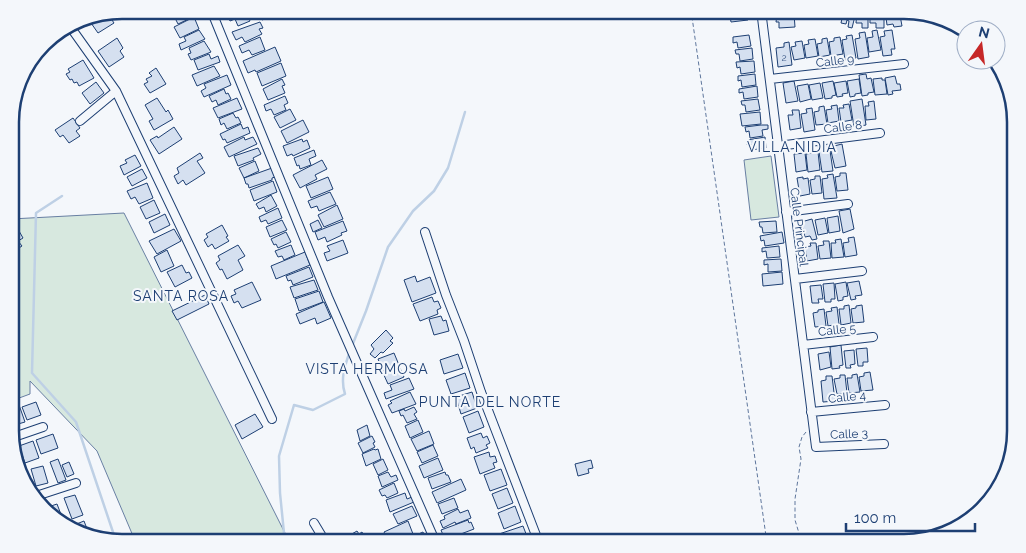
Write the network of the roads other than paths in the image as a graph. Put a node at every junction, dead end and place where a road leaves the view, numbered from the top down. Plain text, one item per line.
1 (215, 19) edge
2 (762, 19) edge
3 (73, 31) edge
4 (904, 64) dead end
5 (770, 79) junction
6 (116, 91) junction
7 (80, 121) dead end
8 (880, 133) dead end
9 (778, 146) junction
10 (848, 204) dead end
11 (786, 212) junction
12 (425, 232) dead end
13 (862, 271) dead end
14 (795, 279) junction
15 (873, 337) dead end
16 (803, 345) junction
17 (886, 405) dead end
18 (811, 412) junction
19 (272, 419) dead end
20 (43, 427) dead end
21 (19, 435) edge
22 (884, 444) dead end
23 (816, 447) joint
24 (76, 483) dead end
25 (41, 494) edge
26 (314, 523) dead end
27 (321, 534) edge
28 (432, 534) edge
29 (535, 534) edge

1 - 28 street
2 - 5 street, Calle Principal
3 - 6 street
4 - 5 street, Calle 9
5 - 9 street, Calle Principal
6 - 7 street
6 - 19 street
8 - 9 street, Calle 8
9 - 11 street, Calle Principal
10 - 11 street
11 - 14 street, Calle Principal
12 - 29 street
13 - 14 street
14 - 16 street, Calle Principal
15 - 16 street, Calle 5
16 - 18 street, Calle Principal
17 - 18 street, Calle 4
18 - 23 street, Calle Principal
20 - 21 street
22 - 23 street, Calle 3
24 - 25 street
26 - 27 street

